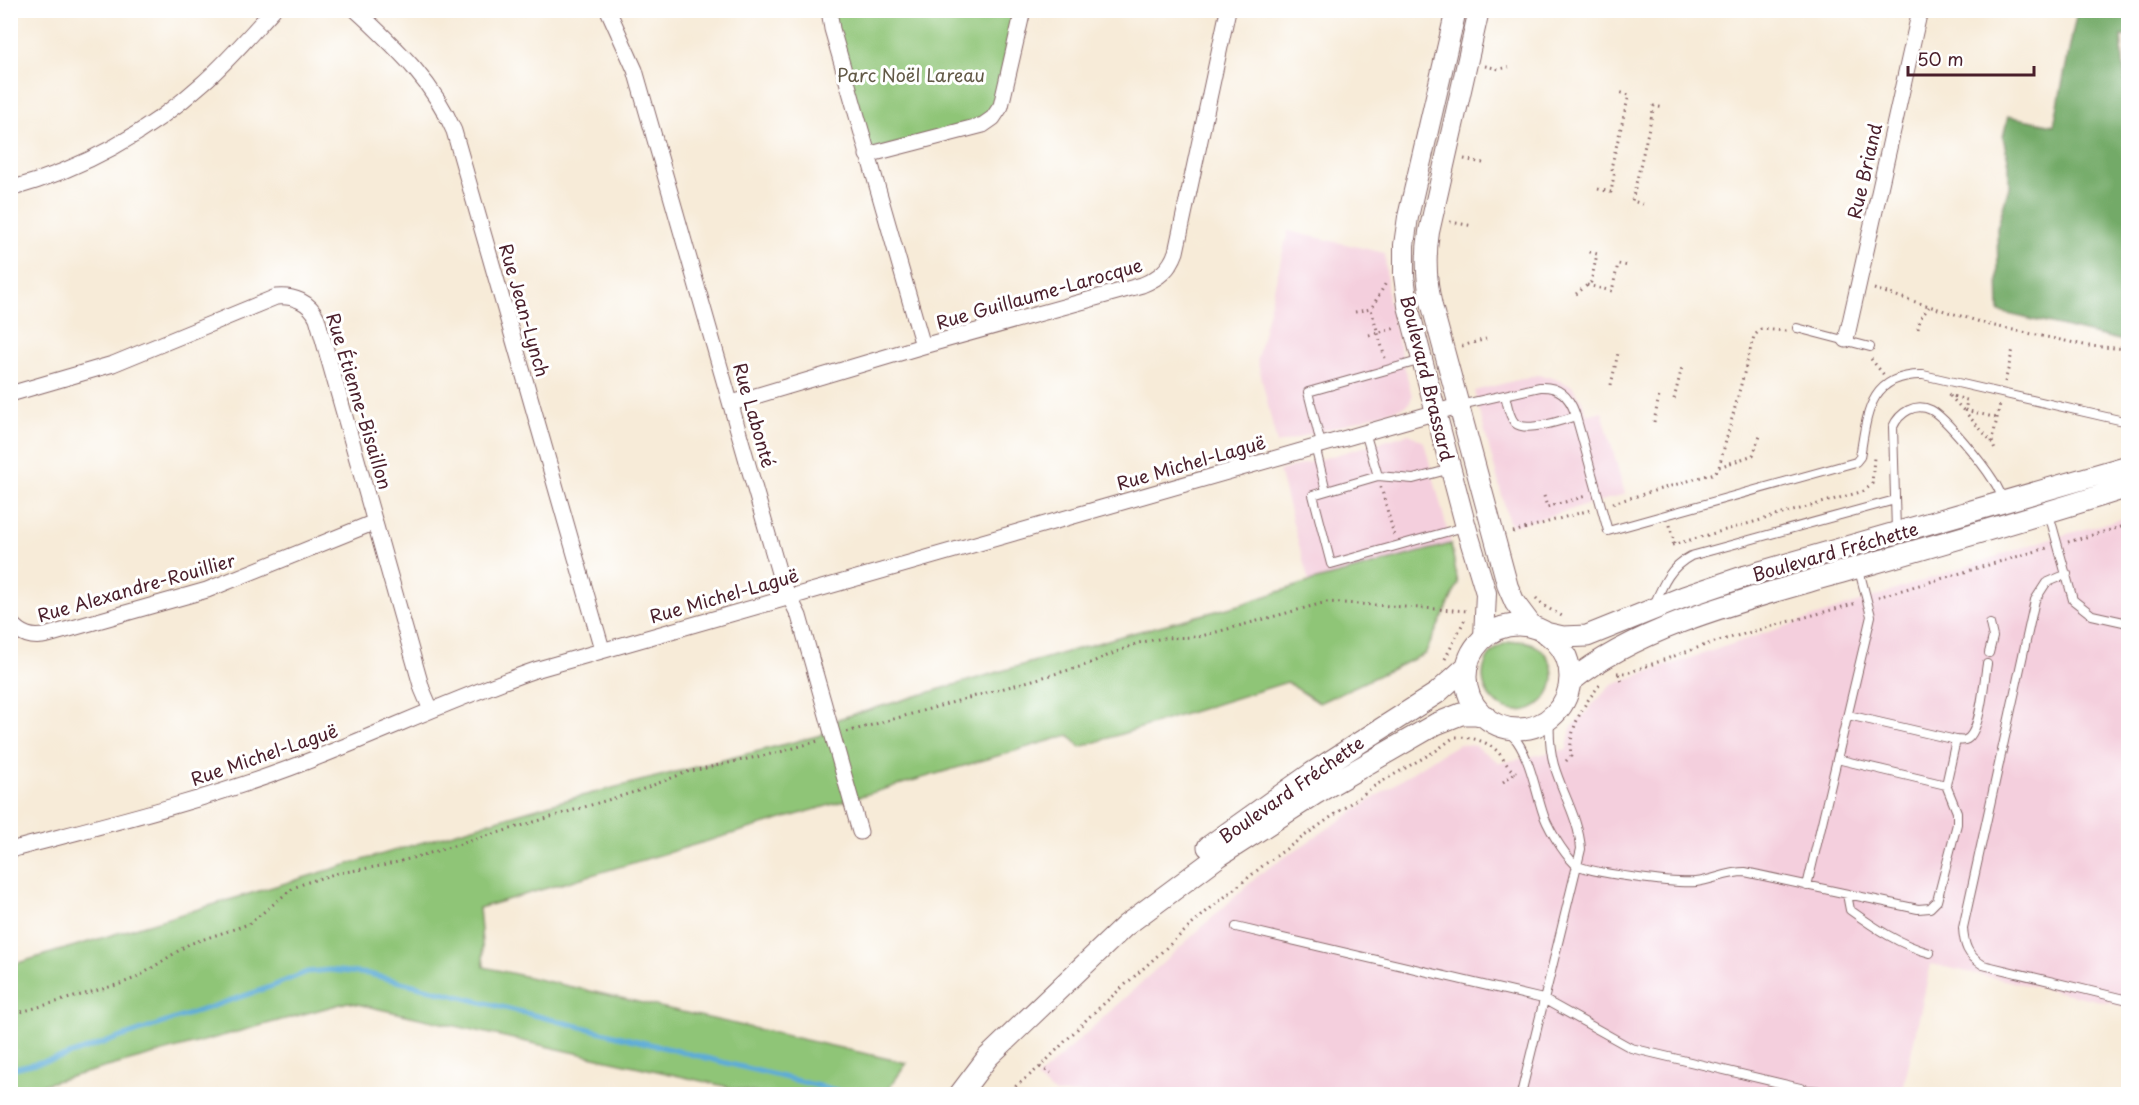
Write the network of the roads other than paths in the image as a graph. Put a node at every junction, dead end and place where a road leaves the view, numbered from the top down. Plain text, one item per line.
1 (273, 10) edge
2 (356, 10) edge
3 (608, 10) edge
4 (829, 10) edge
5 (1023, 10) edge
6 (1228, 10) edge
7 (1456, 10) edge
8 (1479, 10) edge
9 (1920, 10) edge
10 (867, 155) junction
11 (10, 189) edge
12 (1797, 328) road end
13 (1846, 340) junction
14 (923, 346) junction
15 (1869, 351) road end
16 (1422, 360) junction
17 (10, 394) edge
18 (1505, 395) junction
19 (732, 403) junction
20 (1458, 406) junction
21 (1436, 412) junction
22 (1576, 416) junction
23 (2128, 422) edge
24 (1365, 432) junction
25 (1318, 445) junction
26 (2128, 466) edge
27 (1450, 469) junction
28 (1377, 476) junction
29 (2128, 487) edge
30 (1326, 491) junction
31 (1894, 500) junction
32 (2003, 502) junction
33 (2049, 513) junction
34 (375, 522) junction
35 (2009, 524) junction
36 (1466, 527) junction
37 (1896, 532) junction
38 (1858, 567) junction
39 (2067, 574) junction
40 (790, 597) junction
41 (1651, 611) junction
42 (10, 622) edge
43 (2128, 623) edge
44 (1990, 624) dead end
45 (1539, 630) junction
46 (1484, 638) junction
47 (602, 649) junction
48 (1989, 653) dead end
49 (1987, 663) dead end
50 (1468, 665) junction
51 (1570, 682) junction
52 (431, 710) junction
53 (1848, 715) junction
54 (1550, 718) junction
55 (1490, 720) junction
56 (1956, 740) junction
57 (1838, 759) junction
58 (1946, 785) junction
59 (860, 832) dead end
60 (10, 850) edge
61 (1576, 866) junction
62 (1808, 886) junction
63 (1847, 894) junction
64 (1125, 926) junction
65 (1236, 927) dead end
66 (1930, 953) dead end
67 (1543, 999) junction
68 (2128, 1000) edge
69 (960, 1095) edge
70 (1521, 1095) edge
71 (1856, 1095) edge

1 - 11 street
2 - 47 street, Rue Jean-Lynch
3 - 19 street, Rue Labonté
4 - 10 street
5 - 10 street
6 - 14 street, Rue Guillaume-Larocque
7 - 16 street, Boulevard Brassard
8 - 20 street, Boulevard Brassard
9 - 13 street, Rue Briand
10 - 14 street
12 - 13 lane
13 - 15 lane
14 - 19 street, Rue Guillaume-Larocque
16 - 21 street, Boulevard Brassard
16 - 25 lane
17 - 34 street, Rue Étienne-Bisaillon
18 - 20 lane
18 - 22 lane
18 - 22 lane
19 - 40 street, Rue Labonté
20 - 21 street, Rue Michel-Laguë
20 - 45 street, Boulevard Brassard
21 - 24 street, Rue Michel-Laguë
21 - 27 street, Boulevard Brassard
22 - 23 lane
24 - 25 street, Rue Michel-Laguë
24 - 28 lane
25 - 30 lane
25 - 40 street, Rue Michel-Laguë
26 - 32 main road, Boulevard Fréchette
27 - 28 lane
27 - 36 street, Boulevard Brassard
28 - 30 lane
29 - 33 main road, Boulevard Fréchette
30 - 36 lane
31 - 32 lane
31 - 37 lane
31 - 41 lane
32 - 35 lane
32 - 37 main road, Boulevard Fréchette
33 - 35 main road, Boulevard Fréchette
33 - 39 lane
34 - 42 street, Rue Alexandre-Rouillier
34 - 52 street, Rue Étienne-Bisaillon
35 - 38 main road, Boulevard Fréchette
36 - 46 street, Boulevard Brassard
37 - 41 main road, Boulevard Fréchette
38 - 51 main road, Boulevard Fréchette
38 - 53 lane
39 - 43 lane
39 - 68 lane
40 - 47 street, Rue Michel-Laguë
40 - 59 street, Rue Labonté
41 - 45 main road, Boulevard Fréchette
44 - 48 lane
45 - 46 main road
45 - 51 main road
46 - 50 main road
47 - 52 street, Rue Michel-Laguë
49 - 56 lane
50 - 55 main road
50 - 64 main road, Boulevard Fréchette
51 - 54 main road
52 - 60 street, Rue Michel-Laguë
53 - 56 lane
53 - 57 lane
54 - 55 main road
54 - 61 lane
55 - 61 lane
55 - 64 main road, Boulevard Fréchette
56 - 58 lane
57 - 58 lane
57 - 62 lane
58 - 63 lane
61 - 62 lane
61 - 67 lane
62 - 63 lane
63 - 66 lane
64 - 69 main road, Boulevard Fréchette
65 - 67 lane
67 - 70 lane
67 - 71 lane

